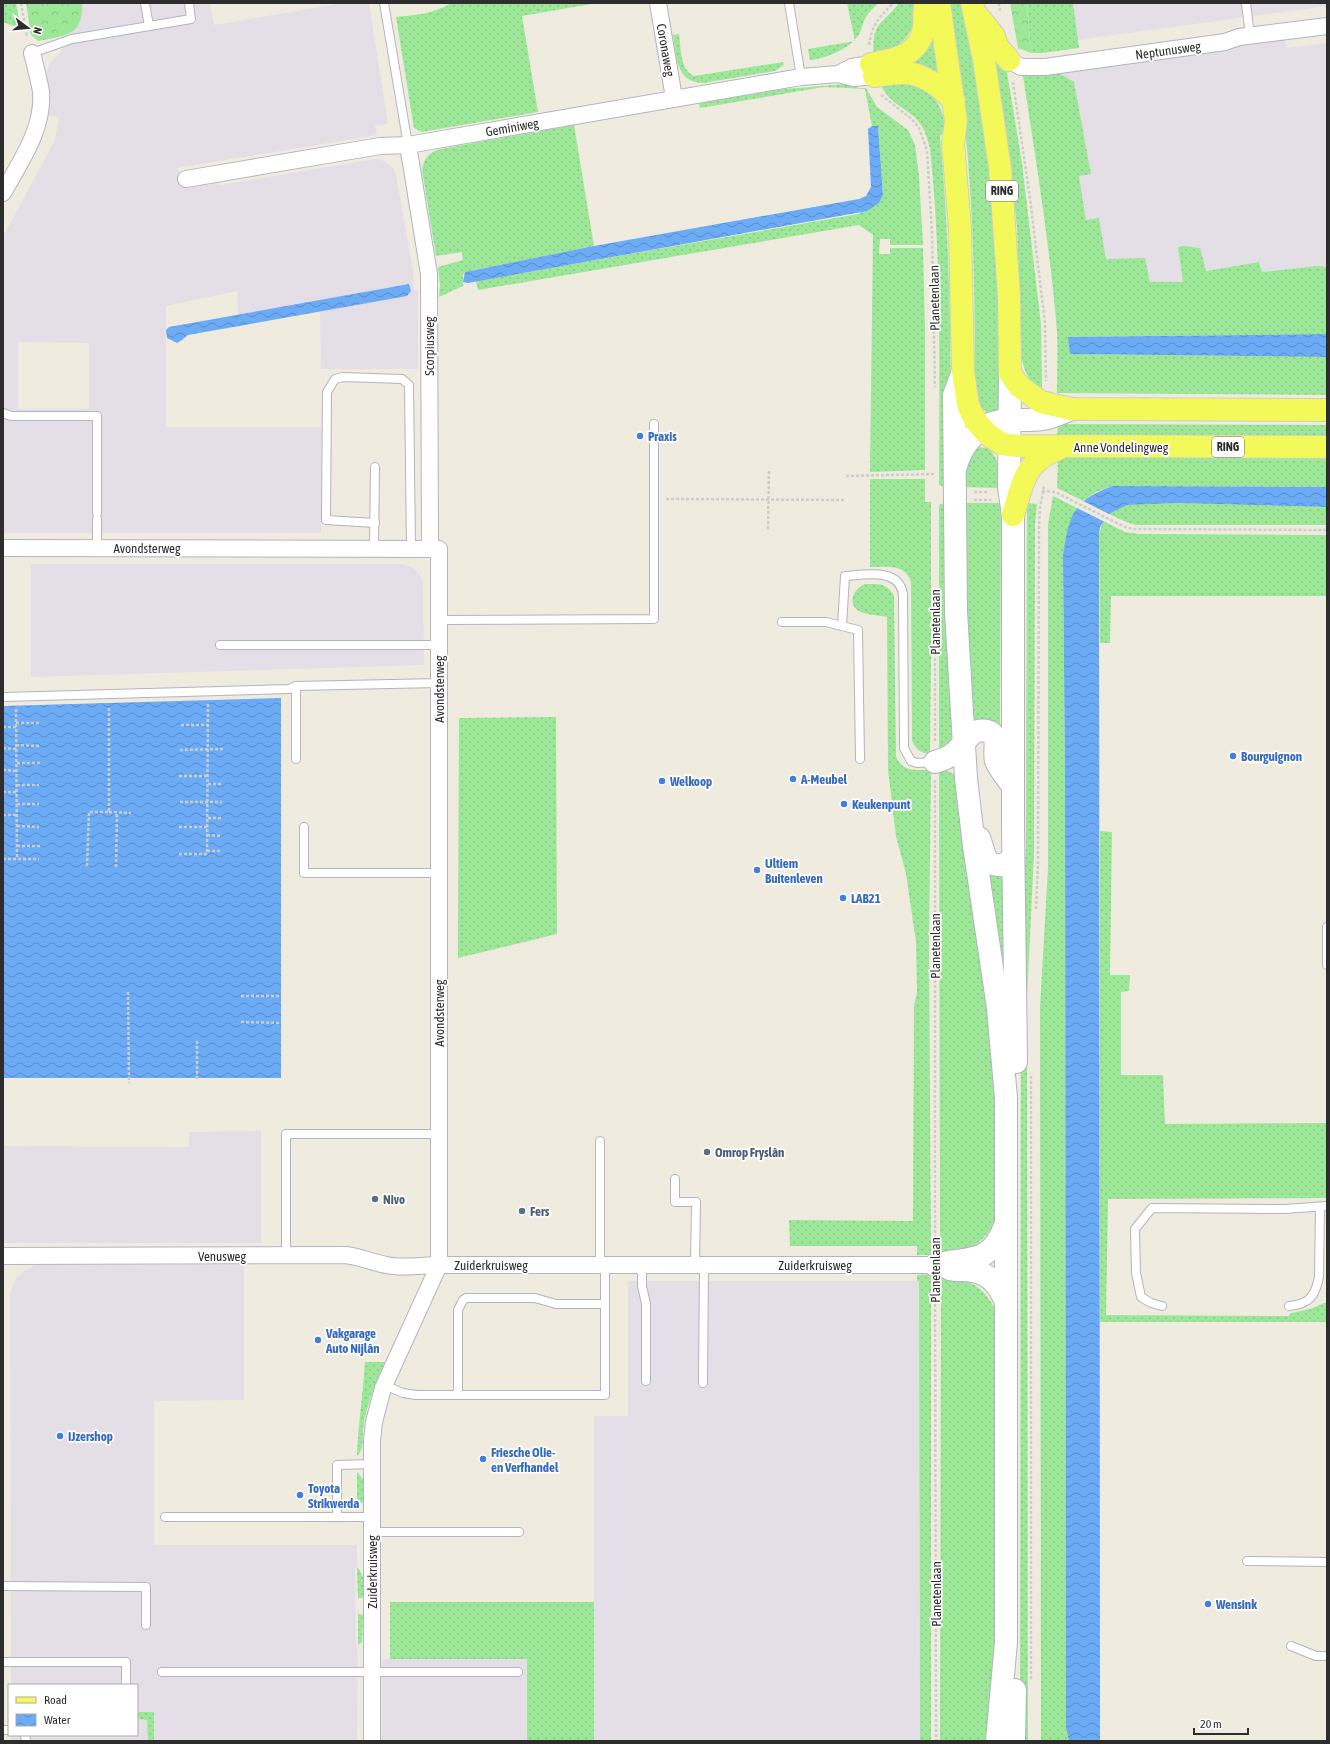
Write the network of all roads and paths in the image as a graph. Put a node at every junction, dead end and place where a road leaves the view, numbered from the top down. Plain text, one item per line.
1 (21, 3) edge
2 (146, 3) edge
3 (189, 3) edge
4 (384, 3) edge
5 (658, 3) edge
6 (789, 3) edge
7 (926, 3) edge
8 (939, 3) edge
9 (1246, 3) edge
10 (973, 7) edge
11 (149, 26) junction
12 (1327, 26) edge
13 (1250, 36) junction
14 (32, 53) junction
15 (1009, 60) joint
16 (872, 70) junction
17 (801, 77) junction
18 (674, 98) junction
19 (954, 101) junction
20 (408, 145) junction
21 (927, 150) dead end
22 (186, 179) dead end
23 (3, 193) edge
24 (963, 371) junction
25 (1010, 373) junction
26 (935, 390) dead end
27 (1071, 410) junction
28 (1327, 410) edge
29 (3, 413) edge
30 (1010, 421) junction
31 (654, 424) dead end
32 (981, 429) junction
33 (1010, 446) junction
34 (1064, 447) junction
35 (1327, 447) edge
36 (375, 467) dead end
37 (769, 470) dead end
38 (941, 471) junction
39 (846, 476) dead end
40 (934, 480) dead end
41 (1044, 491) dead end
42 (654, 499) junction
43 (768, 500) junction
44 (846, 500) dead end
45 (973, 500) dead end
46 (994, 500) dead end
47 (1013, 514) junction
48 (375, 523) junction
49 (768, 530) dead end
50 (1327, 530) edge
51 (3, 548) edge
52 (97, 548) junction
53 (374, 548) junction
54 (411, 549) junction
55 (430, 549) junction
56 (439, 620) junction
57 (782, 622) dead end
58 (935, 622) dead end
59 (842, 626) junction
60 (439, 645) junction
61 (220, 646) dead end
62 (439, 683) junction
63 (296, 686) junction
64 (209, 692) junction
65 (109, 694) junction
66 (3, 697) edge
67 (16, 697) junction
68 (16, 723) junction
69 (39, 723) dead end
70 (181, 725) dead end
71 (208, 725) junction
72 (3, 727) edge
73 (16, 727) junction
74 (964, 744) junction
75 (16, 745) junction
76 (39, 746) dead end
77 (3, 748) edge
78 (16, 749) junction
79 (223, 749) dead end
80 (180, 750) dead end
81 (208, 750) junction
82 (296, 759) dead end
83 (860, 759) dead end
84 (935, 762) junction
85 (17, 763) junction
86 (40, 763) dead end
87 (3, 770) edge
88 (17, 771) junction
89 (179, 776) dead end
90 (208, 776) junction
91 (966, 778) junction
92 (208, 784) junction
93 (223, 784) dead end
94 (17, 785) junction
95 (40, 785) dead end
96 (1013, 787) junction
97 (3, 792) edge
98 (17, 792) junction
99 (180, 802) dead end
100 (208, 802) junction
101 (222, 802) dead end
102 (17, 804) junction
103 (39, 804) dead end
104 (109, 812) junction
105 (117, 813) junction
106 (131, 813) dead end
107 (3, 815) edge
108 (17, 815) junction
109 (208, 818) junction
110 (222, 818) dead end
111 (971, 821) junction
112 (17, 826) junction
113 (40, 827) dead end
114 (179, 827) dead end
115 (207, 827) junction
116 (304, 827) dead end
117 (207, 835) junction
118 (222, 836) dead end
119 (17, 846) junction
120 (40, 846) dead end
121 (207, 851) junction
122 (222, 851) dead end
123 (179, 854) dead end
124 (1013, 856) junction
125 (3, 859) edge
126 (17, 859) junction
127 (39, 859) dead end
128 (87, 866) dead end
129 (116, 868) dead end
130 (439, 873) junction
131 (1327, 927) edge
132 (1327, 965) edge
133 (128, 992) dead end
134 (241, 996) dead end
135 (281, 996) dead end
136 (242, 1022) dead end
137 (281, 1023) dead end
138 (197, 1041) dead end
139 (197, 1079) dead end
140 (129, 1083) dead end
141 (440, 1134) junction
142 (600, 1141) dead end
143 (675, 1179) dead end
144 (1324, 1206) edge
145 (1006, 1225) junction
146 (3, 1256) edge
147 (286, 1256) junction
148 (439, 1265) junction
149 (602, 1265) junction
150 (642, 1265) junction
151 (700, 1265) junction
152 (935, 1265) junction
153 (1005, 1300) junction
154 (605, 1304) junction
155 (1162, 1306) dead end
156 (1289, 1306) dead end
157 (646, 1381) dead end
158 (703, 1383) dead end
159 (384, 1385) junction
160 (458, 1395) junction
161 (372, 1464) junction
162 (165, 1517) dead end
163 (337, 1517) junction
164 (372, 1525) junction
165 (519, 1532) dead end
166 (1247, 1561) dead end
167 (1327, 1562) edge
168 (3, 1586) edge
169 (146, 1625) dead end
170 (1291, 1646) dead end
171 (1327, 1656) edge
172 (3, 1662) edge
173 (162, 1672) dead end
174 (372, 1672) junction
175 (518, 1672) dead end
176 (126, 1684) edge
177 (372, 1741) edge
178 (936, 1741) edge
179 (997, 1741) edge
180 (1014, 1741) edge

1 - 14 path
2 - 11 lane
3 - 11 lane
4 - 20 lane
5 - 18 street, Coronaweg
6 - 17 lane
7 - 16 main road
8 - 19 main road, Planetenlaan / RING
9 - 13 lane
10 - 15 main road
10 - 25 main road, RING
11 - 14 lane
12 - 13 street, Neptunusweg
13 - 15 street, Neptunusweg
14 - 23 street
16 - 17 street, Geminiweg
16 - 19 main road
17 - 18 street, Geminiweg
18 - 20 street, Geminiweg
19 - 24 main road, Planetenlaan / RING
20 - 22 street, Geminiweg
20 - 55 street, Scorpiusweg
21 - 26 path, Planetenlaan
24 - 32 main road, Anne Vondelingweg / RING
24 - 38 main road, Planetenlaan
25 - 27 main road
25 - 30 main road
27 - 28 main road
27 - 30 main road, Planetenlaan
29 - 52 lane
30 - 32 main road, Planetenlaan
30 - 33 main road
31 - 42 lane
32 - 33 main road, Anne Vondelingweg / RING
32 - 38 main road, Planetenlaan
33 - 34 main road, Anne Vondelingweg / RING
33 - 47 main road
34 - 35 main road, Anne Vondelingweg / RING
34 - 47 main road
36 - 48 lane
37 - 43 path
38 - 39 path
38 - 40 path
38 - 74 main road, Planetenlaan
41 - 50 path
42 - 43 path
42 - 56 lane
43 - 44 path
43 - 49 path
45 - 46 path
47 - 96 main road
48 - 53 lane
48 - 54 lane
51 - 52 street, Avondsterweg
52 - 53 street, Avondsterweg
53 - 54 street, Avondsterweg
54 - 55 street, Avondsterweg
55 - 56 street, Avondsterweg
56 - 60 street, Avondsterweg
57 - 59 lane
58 - 84 path, Planetenlaan
59 - 83 lane
59 - 84 lane
60 - 61 lane
60 - 62 street, Avondsterweg
62 - 63 lane
62 - 130 street, Avondsterweg
63 - 64 lane
63 - 82 lane
64 - 65 lane
64 - 71 path
65 - 67 lane
65 - 104 path
66 - 67 lane
67 - 68 path
68 - 69 path
68 - 73 path
70 - 71 path
71 - 81 path
72 - 73 path
73 - 75 path
74 - 84 main road
74 - 91 main road, Planetenlaan
74 - 96 main road
75 - 76 path
75 - 78 path
77 - 78 path
78 - 85 path
79 - 81 path
80 - 81 path
81 - 90 path
84 - 91 main road
84 - 152 path, Planetenlaan
85 - 86 path
85 - 88 path
87 - 88 path
88 - 94 path
89 - 90 path
90 - 92 path
91 - 111 main road, Planetenlaan
92 - 93 path
92 - 100 path
94 - 95 path
94 - 98 path
96 - 124 main road
97 - 98 path
98 - 102 path
99 - 100 path
100 - 101 path
100 - 109 path
102 - 103 path
102 - 108 path
104 - 105 path
104 - 128 path
105 - 106 path
105 - 129 path
107 - 108 path
108 - 112 path
109 - 110 path
109 - 115 path
111 - 124 main road
111 - 145 main road, Planetenlaan
112 - 113 path
112 - 119 path
114 - 115 path
115 - 117 path
116 - 130 lane
117 - 118 path
117 - 121 path
119 - 120 path
119 - 126 path
121 - 122 path
121 - 123 path
124 - 180 main road
125 - 126 path
126 - 127 path
130 - 141 street, Avondsterweg
131 - 132 lane
133 - 140 path
134 - 135 path
136 - 137 path
138 - 139 path
141 - 147 lane
141 - 148 street, Avondsterweg
142 - 149 lane
143 - 151 lane
144 - 155 lane
144 - 156 lane
145 - 152 main road
145 - 153 main road, Planetenlaan
146 - 147 street, Venusweg
147 - 148 street, Venusweg
148 - 149 street, Zuiderkruisweg
148 - 159 street, Zuiderkruisweg
149 - 150 street, Zuiderkruisweg
149 - 154 lane
150 - 151 street, Zuiderkruisweg
150 - 157 lane
151 - 152 street, Zuiderkruisweg
151 - 158 lane
152 - 153 main road
152 - 178 path, Planetenlaan
153 - 179 main road, Planetenlaan
154 - 160 lane
154 - 160 lane
159 - 160 lane
159 - 161 street, Zuiderkruisweg
161 - 163 lane
161 - 164 street, Zuiderkruisweg
162 - 163 lane
163 - 164 lane
164 - 165 lane
164 - 174 street, Zuiderkruisweg
166 - 167 lane
168 - 169 lane
170 - 171 lane
172 - 176 lane
173 - 174 lane
174 - 175 lane
174 - 177 street, Zuiderkruisweg

